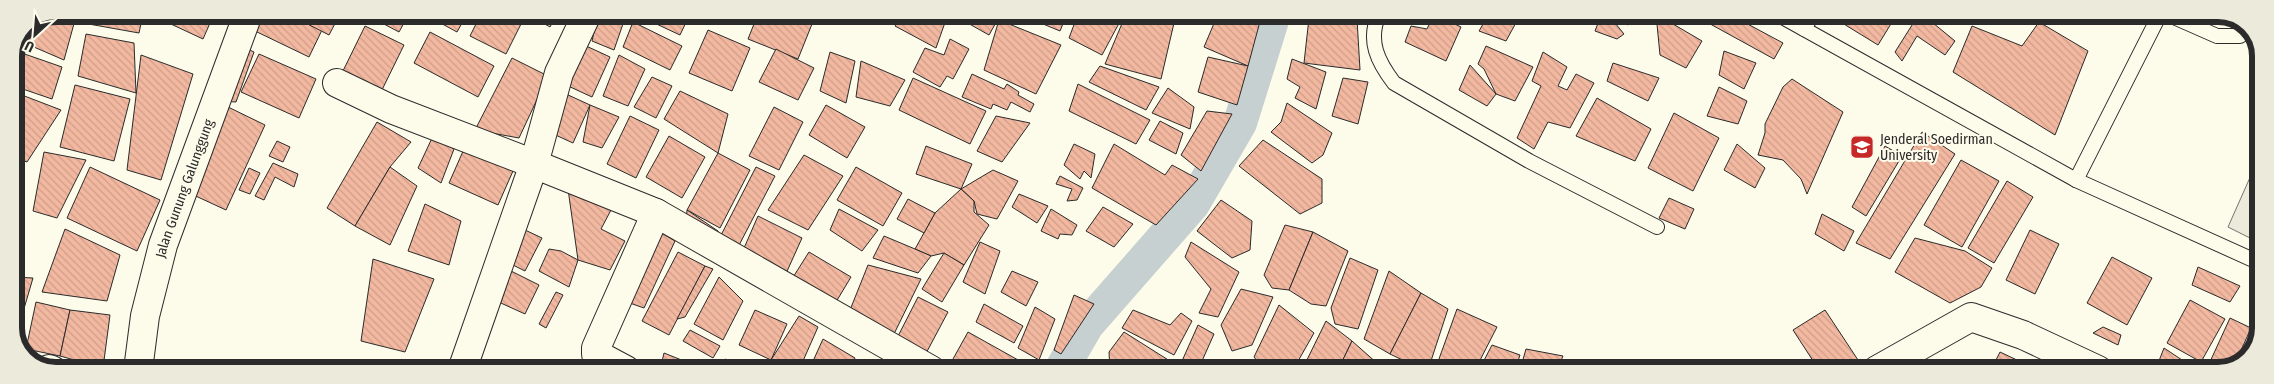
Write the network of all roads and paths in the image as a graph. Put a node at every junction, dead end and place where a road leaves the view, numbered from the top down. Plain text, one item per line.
1 (245, 22) edge
2 (584, 22) edge
3 (1377, 23) edge
4 (1794, 23) edge
5 (1807, 23) edge
6 (2155, 23) edge
7 (2187, 23) edge
8 (1804, 28) junction
9 (2243, 34) edge
10 (337, 83) dead end
11 (534, 164) junction
12 (2076, 180) junction
13 (656, 213) junction
14 (1657, 227) dead end
15 (2251, 259) edge
16 (139, 361) edge
17 (465, 361) edge
18 (610, 361) edge
19 (916, 361) edge
20 (1891, 362) edge
21 (2081, 362) edge

1 - 16 street, Jalan Gunung Galunggung
2 - 11 street
3 - 14 lane
4 - 8 lane
5 - 8 lane
6 - 12 lane
7 - 9 lane
8 - 12 lane
10 - 11 street
11 - 13 street
11 - 17 street
12 - 15 lane
13 - 18 street
13 - 19 street
20 - 21 street

